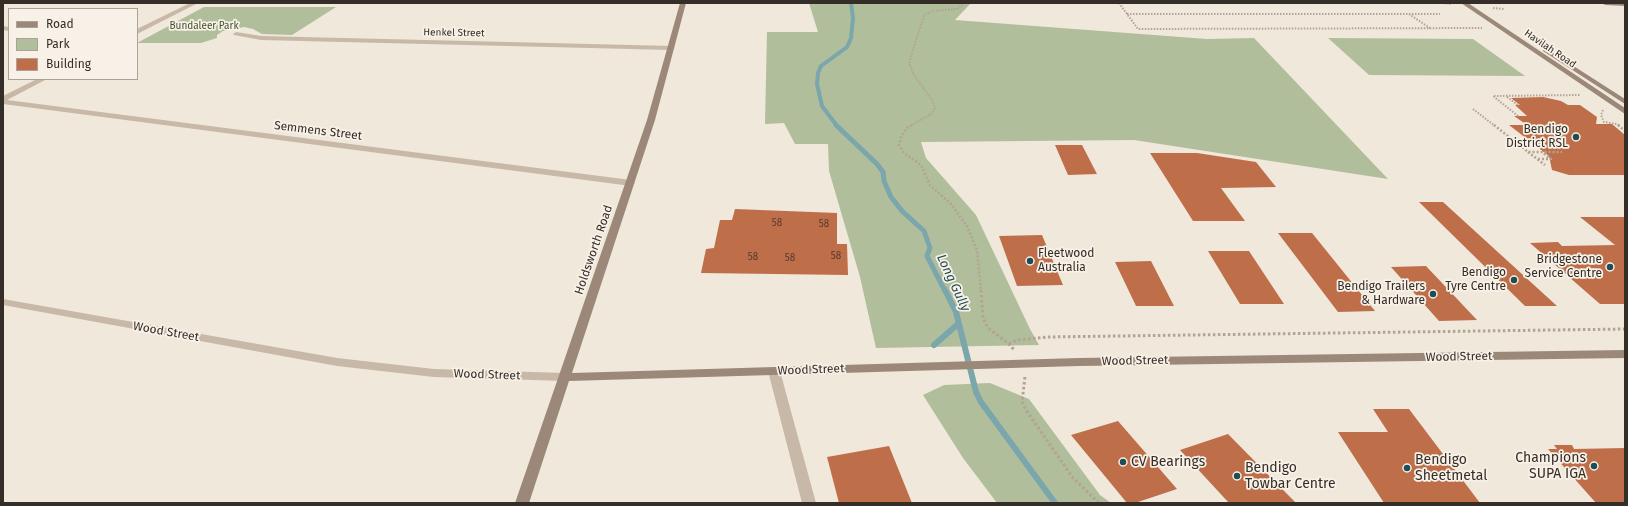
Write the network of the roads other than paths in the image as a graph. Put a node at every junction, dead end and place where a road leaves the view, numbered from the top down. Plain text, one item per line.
1 (195, 3) edge
2 (683, 3) edge
3 (1464, 3) edge
4 (1473, 3) edge
5 (1605, 3) edge
6 (1625, 4) edge
7 (138, 32) edge
8 (236, 34) dead end
9 (672, 48) junction
10 (41, 80) edge
11 (3, 99) edge
12 (3, 102) edge
13 (1625, 102) edge
14 (1625, 112) edge
15 (630, 183) junction
16 (3, 302) edge
17 (1625, 354) edge
18 (774, 371) junction
19 (565, 377) junction
20 (522, 503) edge
21 (808, 503) edge

1 - 7 street
2 - 9 street, Holdsworth Road
3 - 14 street, Havilah Road
4 - 13 street, Havilah Road
5 - 6 street
8 - 9 street, Henkel Street
9 - 15 street, Holdsworth Road
10 - 11 street
12 - 15 street, Semmens Street
15 - 19 street, Holdsworth Road
16 - 19 street, Wood Street
17 - 18 street, Wood Street
18 - 19 street, Wood Street
18 - 21 street
19 - 20 street, Holdsworth Road

